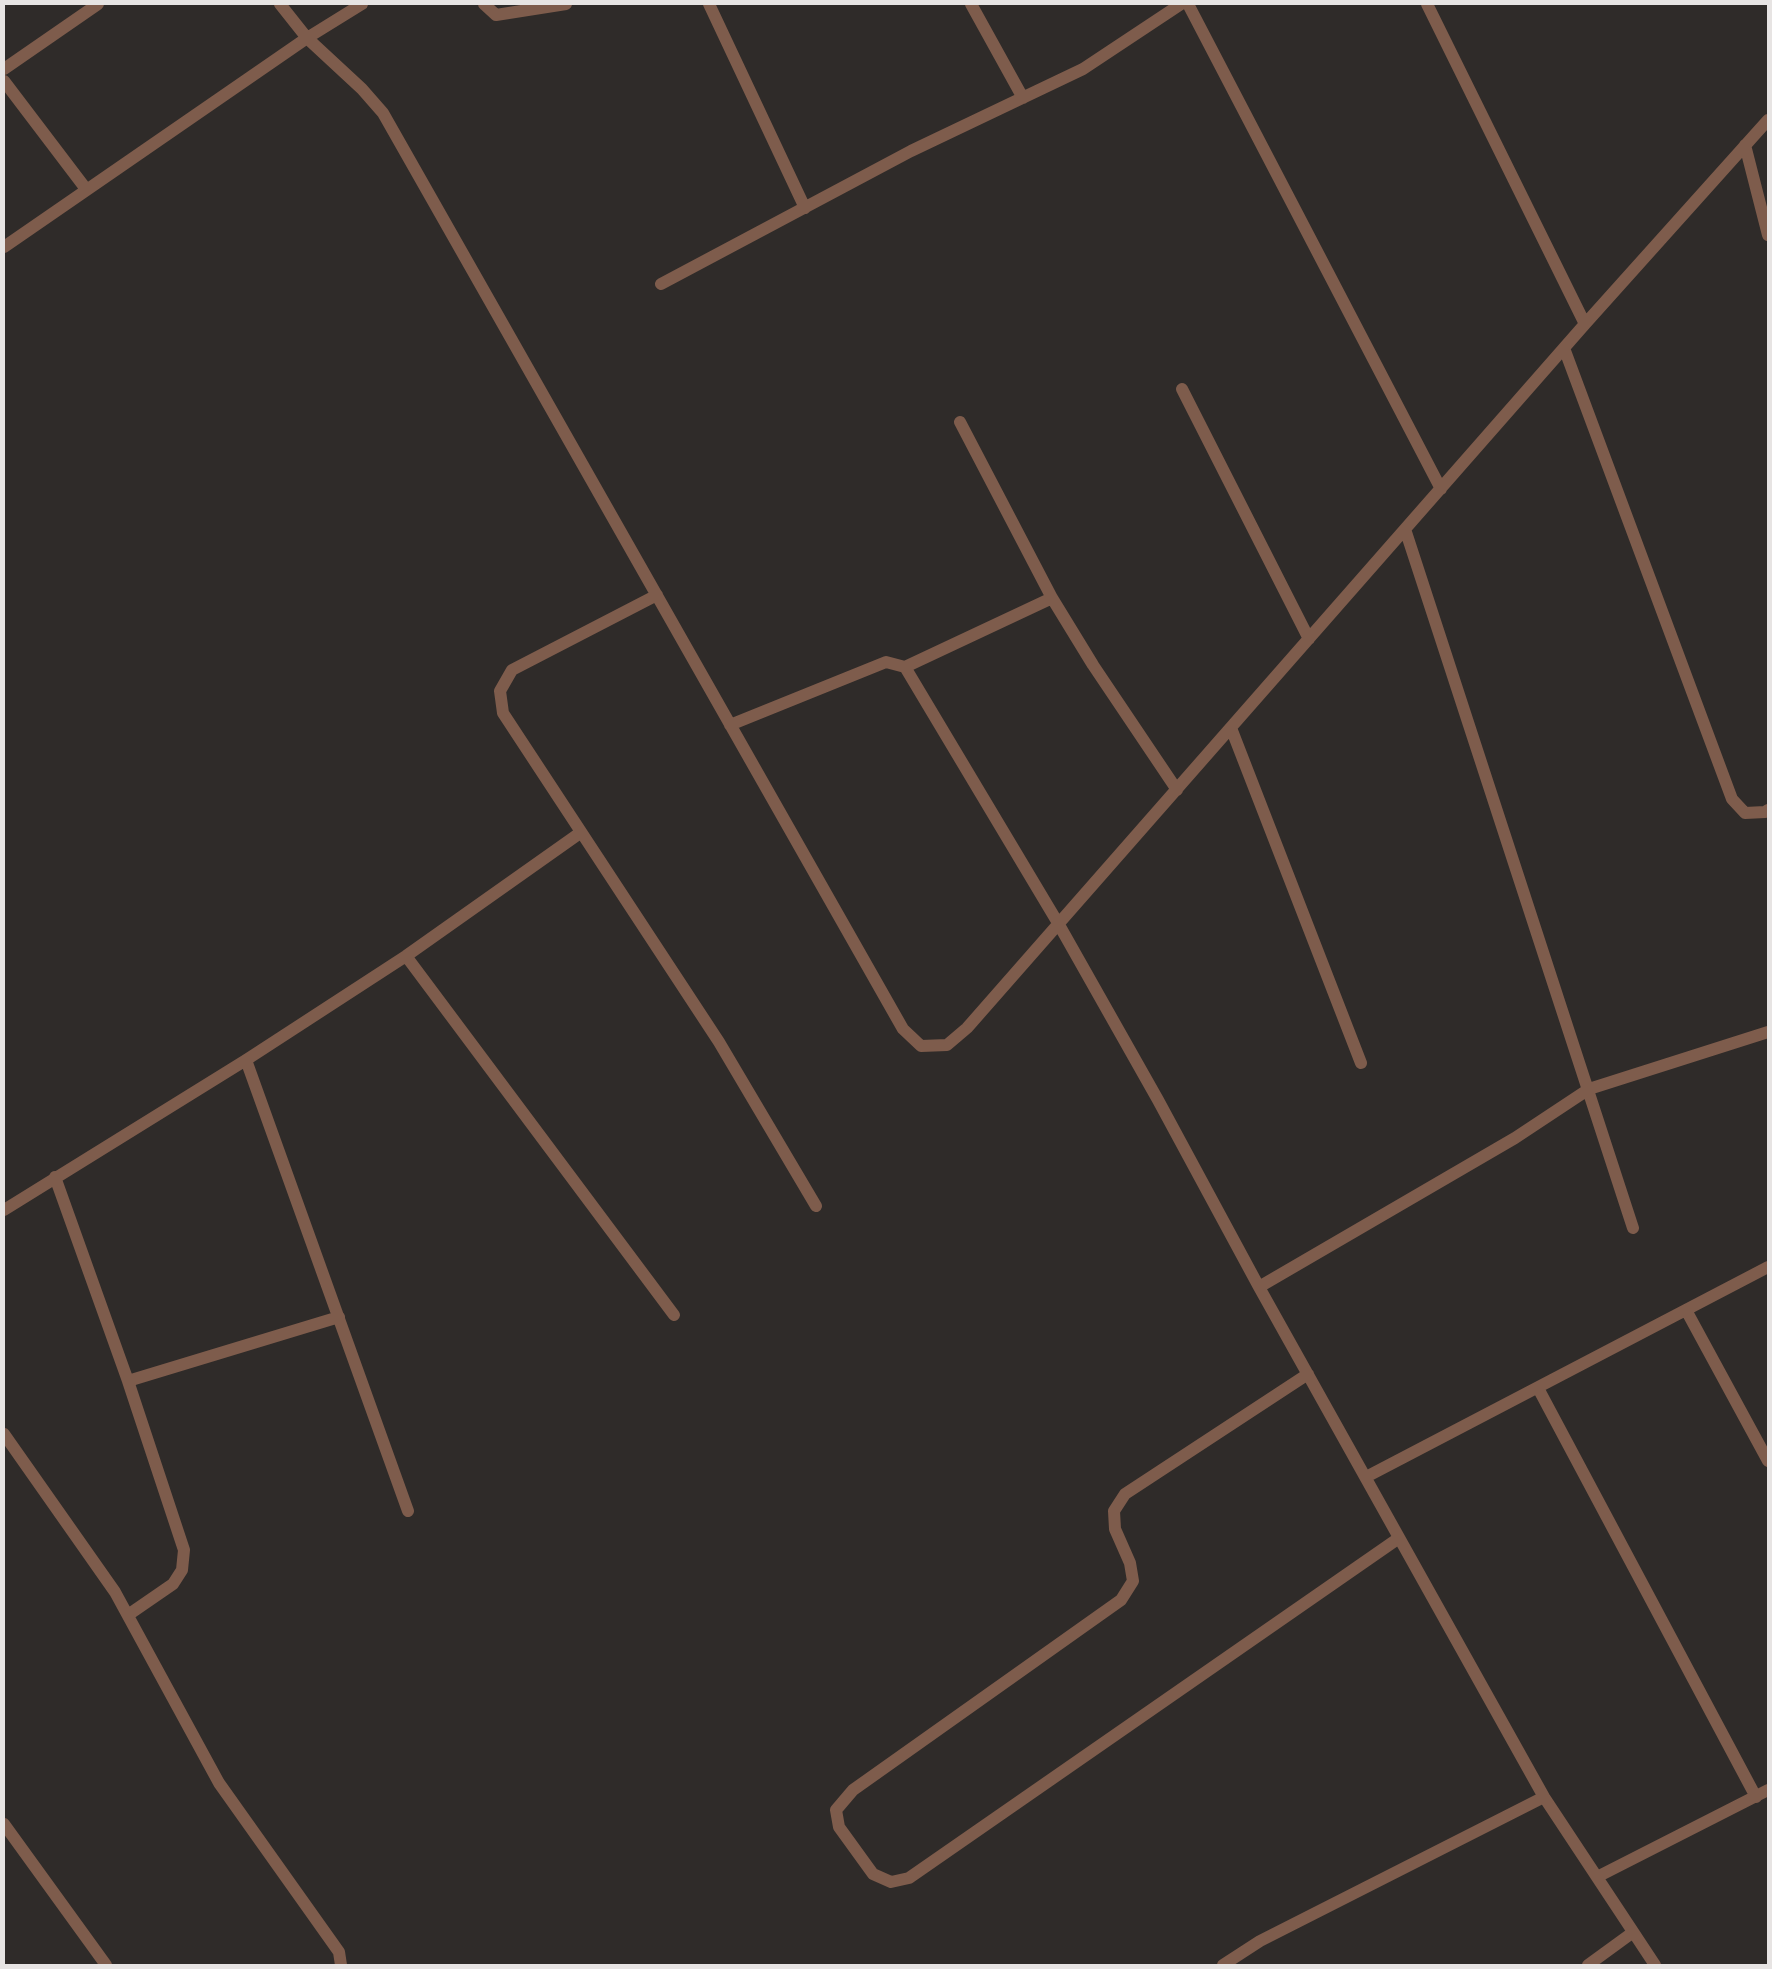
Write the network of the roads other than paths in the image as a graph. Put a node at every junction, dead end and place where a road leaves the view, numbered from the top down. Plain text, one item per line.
1 (98, 4) edge
2 (280, 4) edge
3 (362, 4) edge
4 (484, 4) edge
5 (566, 4) edge
6 (709, 4) edge
7 (971, 4) edge
8 (1181, 4) edge
9 (1188, 4) edge
10 (1427, 4) edge
11 (307, 38) junction
12 (4, 69) edge
13 (4, 81) edge
14 (1023, 98) junction
15 (1768, 120) edge
16 (1745, 145) junction
17 (86, 189) junction
18 (805, 208) junction
19 (1768, 235) edge
20 (4, 247) edge
21 (661, 284) dead end
22 (1585, 324) junction
23 (1564, 348) junction
24 (1182, 389) dead end
25 (960, 422) dead end
26 (1441, 489) junction
27 (1405, 529) junction
28 (657, 595) junction
29 (1052, 598) junction
30 (1309, 639) junction
31 (905, 667) junction
32 (730, 725) junction
33 (1231, 728) junction
34 (1177, 790) junction
35 (1768, 810) edge
36 (580, 833) junction
37 (1058, 923) junction
38 (406, 956) junction
39 (1768, 1032) edge
40 (246, 1060) junction
41 (1361, 1063) dead end
42 (1589, 1089) junction
43 (55, 1177) junction
44 (816, 1206) dead end
45 (4, 1210) edge
46 (1633, 1228) dead end
47 (1768, 1268) edge
48 (1258, 1287) junction
49 (1686, 1310) junction
50 (674, 1315) dead end
51 (338, 1317) junction
52 (1308, 1374) junction
53 (128, 1381) junction
54 (1538, 1388) junction
55 (4, 1434) edge
56 (1768, 1461) edge
57 (1366, 1477) junction
58 (408, 1511) dead end
59 (1400, 1538) junction
60 (128, 1615) junction
61 (1768, 1790) edge
62 (1544, 1797) junction
63 (1756, 1797) junction
64 (4, 1824) edge
65 (1596, 1877) junction
66 (1632, 1933) junction
67 (106, 1965) edge
68 (341, 1965) edge
69 (1222, 1965) edge
70 (1588, 1965) edge
71 (1655, 1965) edge

1 - 12 street
2 - 11 street
3 - 11 street
4 - 5 street
6 - 18 street
7 - 14 street
8 - 14 street
9 - 26 street
10 - 22 street
11 - 17 street
11 - 28 street
13 - 17 street
14 - 18 street
15 - 16 street
16 - 19 street
16 - 22 street
17 - 20 street
18 - 21 street
22 - 23 street
23 - 26 street
23 - 35 street
24 - 30 street
25 - 29 street
26 - 27 street
27 - 30 street
27 - 42 street
28 - 32 street
28 - 36 street
29 - 31 street
29 - 34 street
30 - 33 street
31 - 32 street
31 - 37 street
32 - 37 street
33 - 34 street
33 - 41 street
34 - 37 street
36 - 38 street
36 - 44 street
37 - 48 street
38 - 40 street
38 - 50 street
39 - 42 street
40 - 43 street
40 - 51 street
42 - 46 street
42 - 48 street
43 - 45 street
43 - 53 street
47 - 49 street
48 - 52 street
49 - 54 street
49 - 56 street
51 - 53 street
51 - 58 street
52 - 57 street
52 - 59 street
53 - 60 street
54 - 57 street
54 - 63 street
55 - 60 street
57 - 59 street
59 - 62 street
60 - 68 street
61 - 63 street
62 - 65 street
62 - 69 street
63 - 65 street
64 - 67 street
65 - 66 street
66 - 70 street
66 - 71 street

